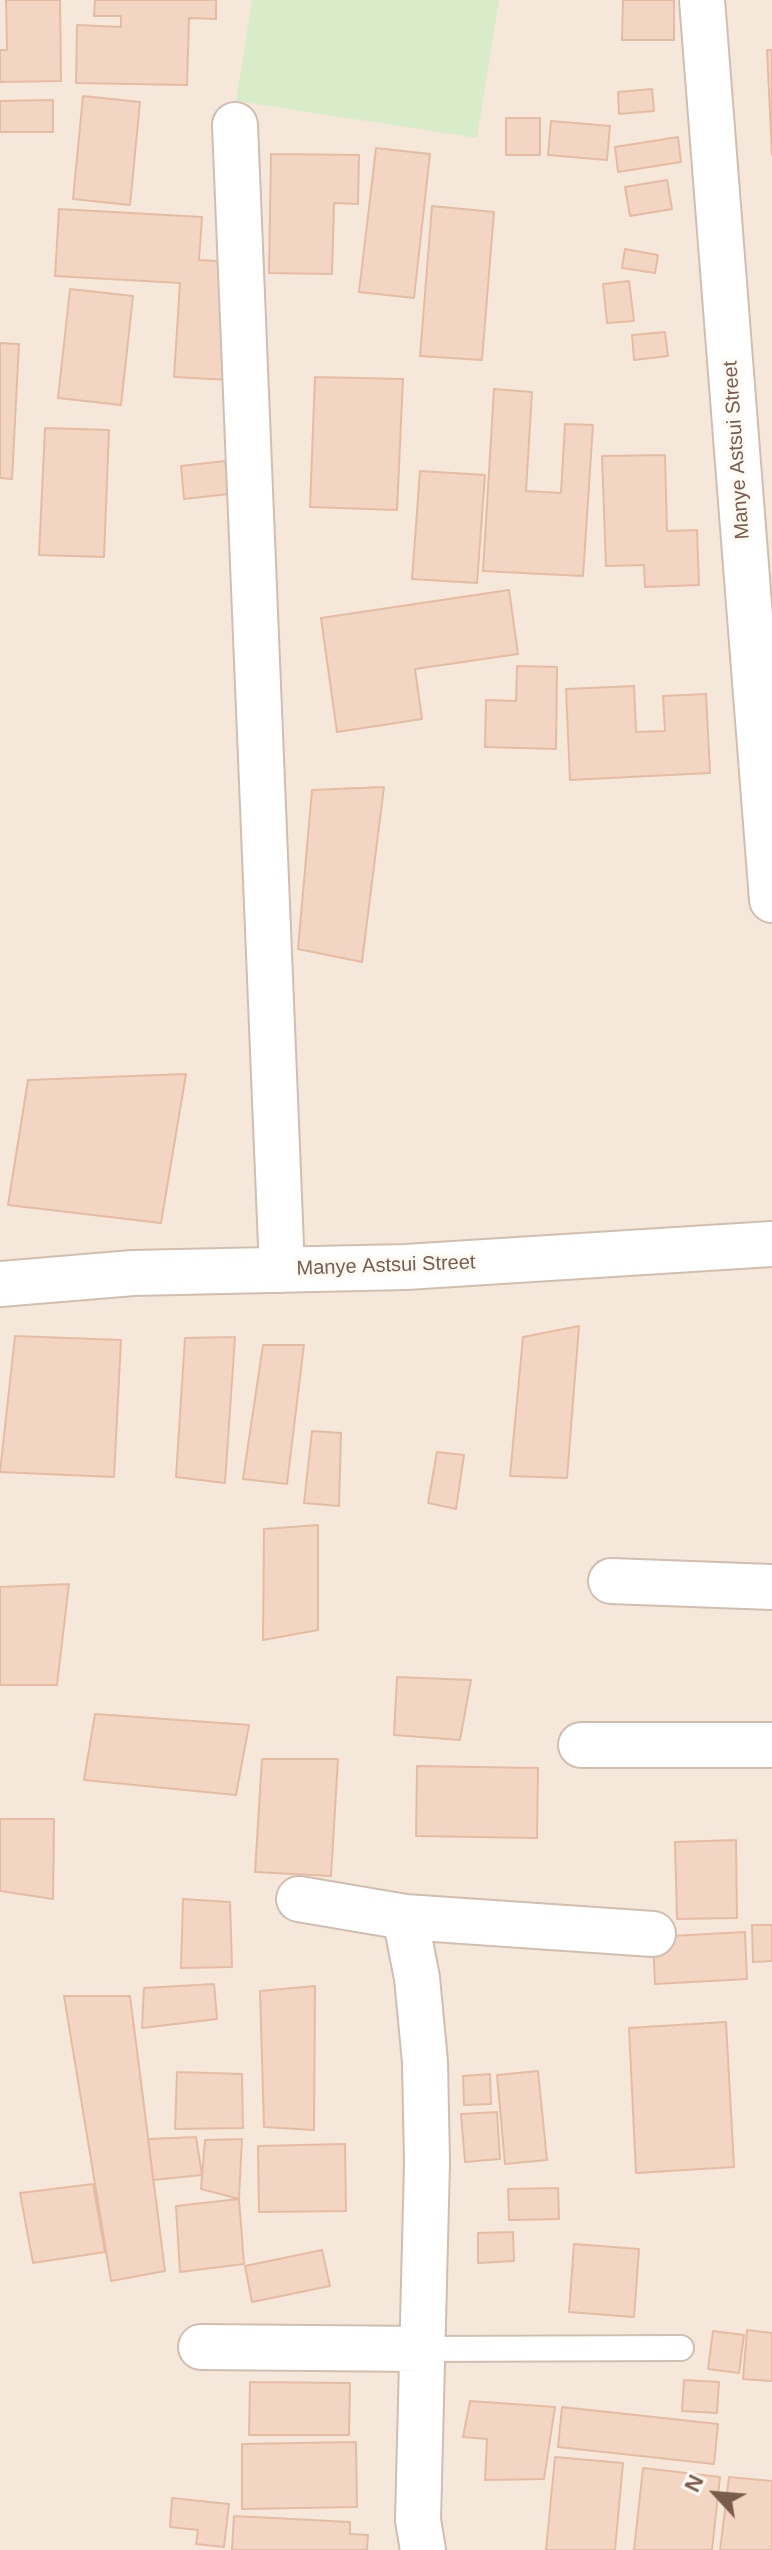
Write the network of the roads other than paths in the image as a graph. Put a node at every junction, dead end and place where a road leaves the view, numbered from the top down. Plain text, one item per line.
1 (702, 0) edge
2 (235, 125) dead end
3 (772, 900) edge
4 (772, 1244) edge
5 (282, 1270) junction
6 (0, 1284) edge
7 (611, 1581) dead end
8 (772, 1587) edge
9 (581, 1745) dead end
10 (772, 1745) edge
11 (299, 1899) dead end
12 (405, 1917) junction
13 (653, 1934) dead end
14 (201, 2347) dead end
15 (681, 2348) dead end
16 (422, 2349) junction
17 (423, 2550) edge

1 - 3 street, Manye Astsui Street
2 - 5 street
4 - 5 street, Manye Astsui Street
5 - 6 street, Manye Astsui Street
7 - 8 street
9 - 10 street
11 - 12 street
12 - 13 street
12 - 16 street
14 - 16 street
15 - 16 lane
16 - 17 street

